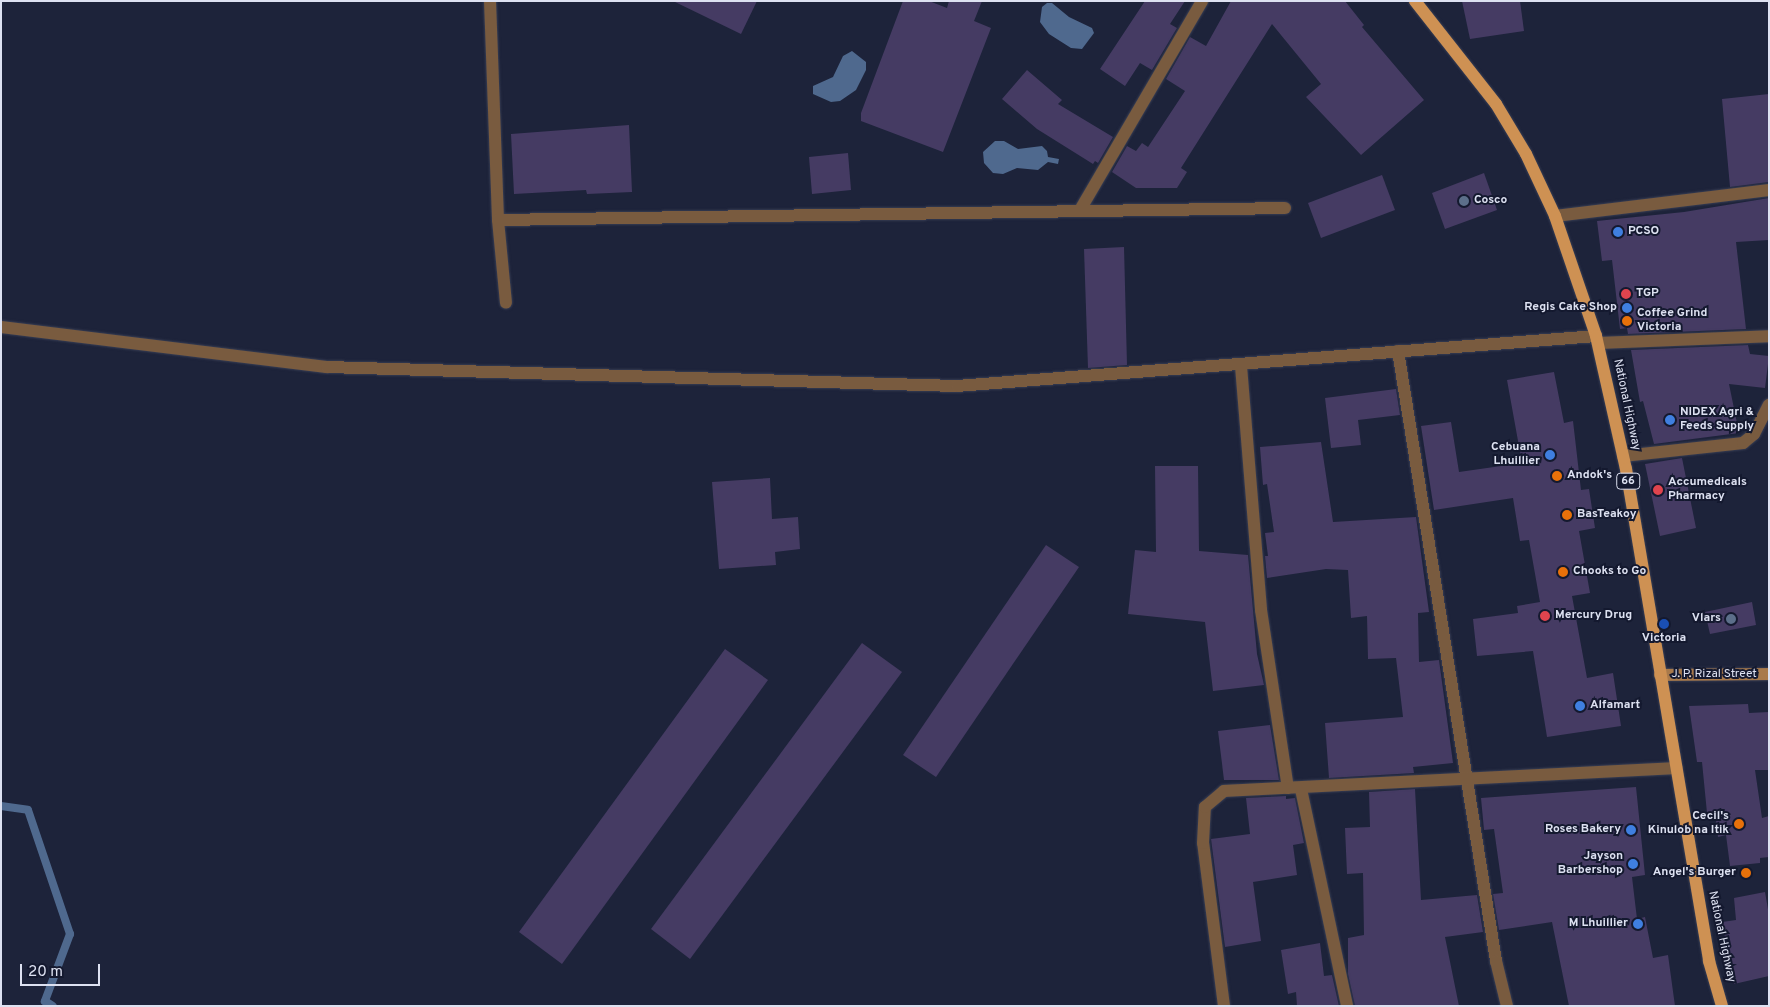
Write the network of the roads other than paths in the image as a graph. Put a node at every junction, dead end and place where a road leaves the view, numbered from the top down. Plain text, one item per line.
1 (490, 1) edge
2 (1202, 1) edge
3 (1416, 1) edge
4 (1769, 190) edge
5 (1285, 208) dead end
6 (1080, 210) junction
7 (1555, 216) junction
8 (498, 220) junction
9 (506, 303) dead end
10 (1, 328) edge
11 (1769, 336) edge
12 (1597, 339) junction
13 (1398, 351) junction
14 (1241, 366) junction
15 (1769, 405) edge
16 (1623, 456) junction
17 (1769, 674) edge
18 (1660, 675) junction
19 (1676, 768) junction
20 (1466, 780) junction
21 (1288, 788) junction
22 (1301, 789) junction
23 (1224, 1006) edge
24 (1347, 1006) edge
25 (1507, 1006) edge
26 (1722, 1006) edge

1 - 8 street
2 - 6 street
3 - 7 main road, National Highway / 66
4 - 7 street
5 - 6 street
6 - 8 street
7 - 12 main road, National Highway / 66
8 - 9 street
10 - 14 street
11 - 12 street
12 - 13 street
12 - 16 main road, National Highway / 66
13 - 14 street
13 - 20 street
14 - 21 street
15 - 16 street
16 - 18 main road, National Highway / 66
17 - 18 main road, J. P. Rizal Street
18 - 19 main road, National Highway / 66
19 - 20 street
19 - 26 main road, National Highway / 66
20 - 22 street
20 - 25 street
21 - 22 street
21 - 23 street
22 - 24 street

